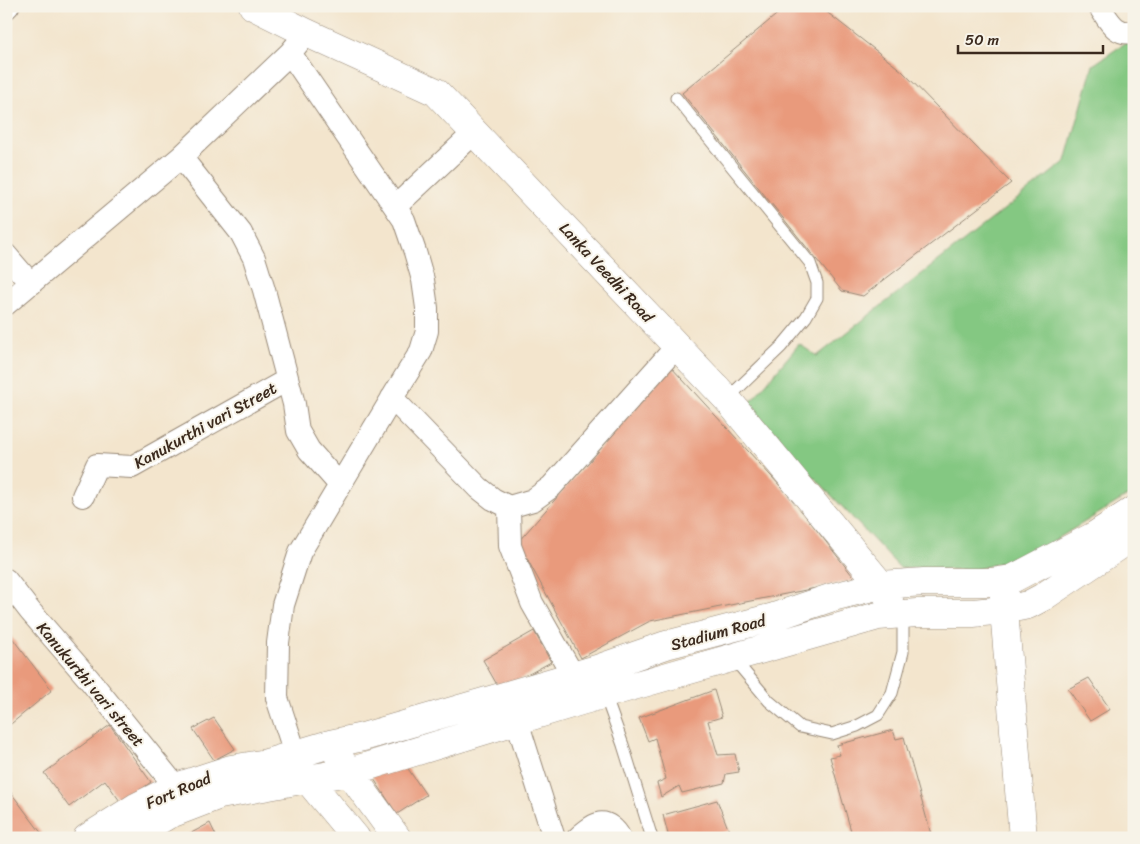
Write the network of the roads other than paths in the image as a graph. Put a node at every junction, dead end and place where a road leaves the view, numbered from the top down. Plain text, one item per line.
1 (253, 6) edge
2 (1099, 6) edge
3 (1134, 32) edge
4 (299, 43) junction
5 (676, 98) dead end
6 (474, 132) junction
7 (181, 157) junction
8 (395, 207) junction
9 (6, 255) edge
10 (31, 284) junction
11 (6, 304) edge
12 (677, 346) junction
13 (287, 380) junction
14 (392, 398) junction
15 (727, 399) junction
16 (340, 485) junction
17 (83, 496) dead end
18 (509, 507) junction
19 (1134, 510) edge
20 (1134, 536) edge
21 (6, 580) edge
22 (1003, 580) junction
23 (881, 585) junction
24 (1004, 610) junction
25 (900, 615) junction
26 (733, 658) junction
27 (574, 676) junction
28 (605, 694) junction
29 (517, 721) junction
30 (330, 744) junction
31 (293, 765) junction
32 (349, 772) junction
33 (176, 787) junction
34 (87, 838) edge
35 (130, 838) edge
36 (356, 838) edge
37 (397, 838) edge
38 (554, 838) edge
39 (578, 838) edge
40 (620, 838) edge
41 (652, 838) edge
42 (1024, 838) edge

1 - 4 street, Lanka Veedhi Road
2 - 3 street
4 - 6 street, Lanka Veedhi Road
4 - 7 street
4 - 8 street
5 - 15 lane
6 - 8 street
6 - 12 street, Lanka Veedhi Road
7 - 10 street
7 - 13 street
8 - 14 street
9 - 10 street
10 - 11 street
12 - 15 street, Lanka Veedhi Road
12 - 18 street
13 - 16 street
13 - 17 street, Kanukurthi vari Street
14 - 16 street
14 - 18 street
15 - 23 street, Lanka Veedhi Road
16 - 31 street
18 - 27 street
19 - 22 street, Stadium Road
20 - 24 street, Stadium Road
21 - 33 street, Kanukurthi vari street
22 - 23 street, Stadium Road
22 - 24 street
23 - 25 street, Lanka Veedhi Road
23 - 27 street, Stadium Road
24 - 25 street, Stadium Road
24 - 42 street
25 - 26 street, Stadium Road
25 - 26 lane
26 - 28 street, Stadium Road
27 - 30 street, Stadium Road
28 - 29 street, Stadium Road
28 - 41 lane
29 - 32 street, Stadium Road
29 - 38 street
30 - 31 street, Stadium Road
30 - 32 street
31 - 32 street, Stadium Road
31 - 33 street, Fort Road
31 - 35 street, Fort Road
31 - 36 street
32 - 37 street
33 - 34 street, Fort Road
39 - 40 street

